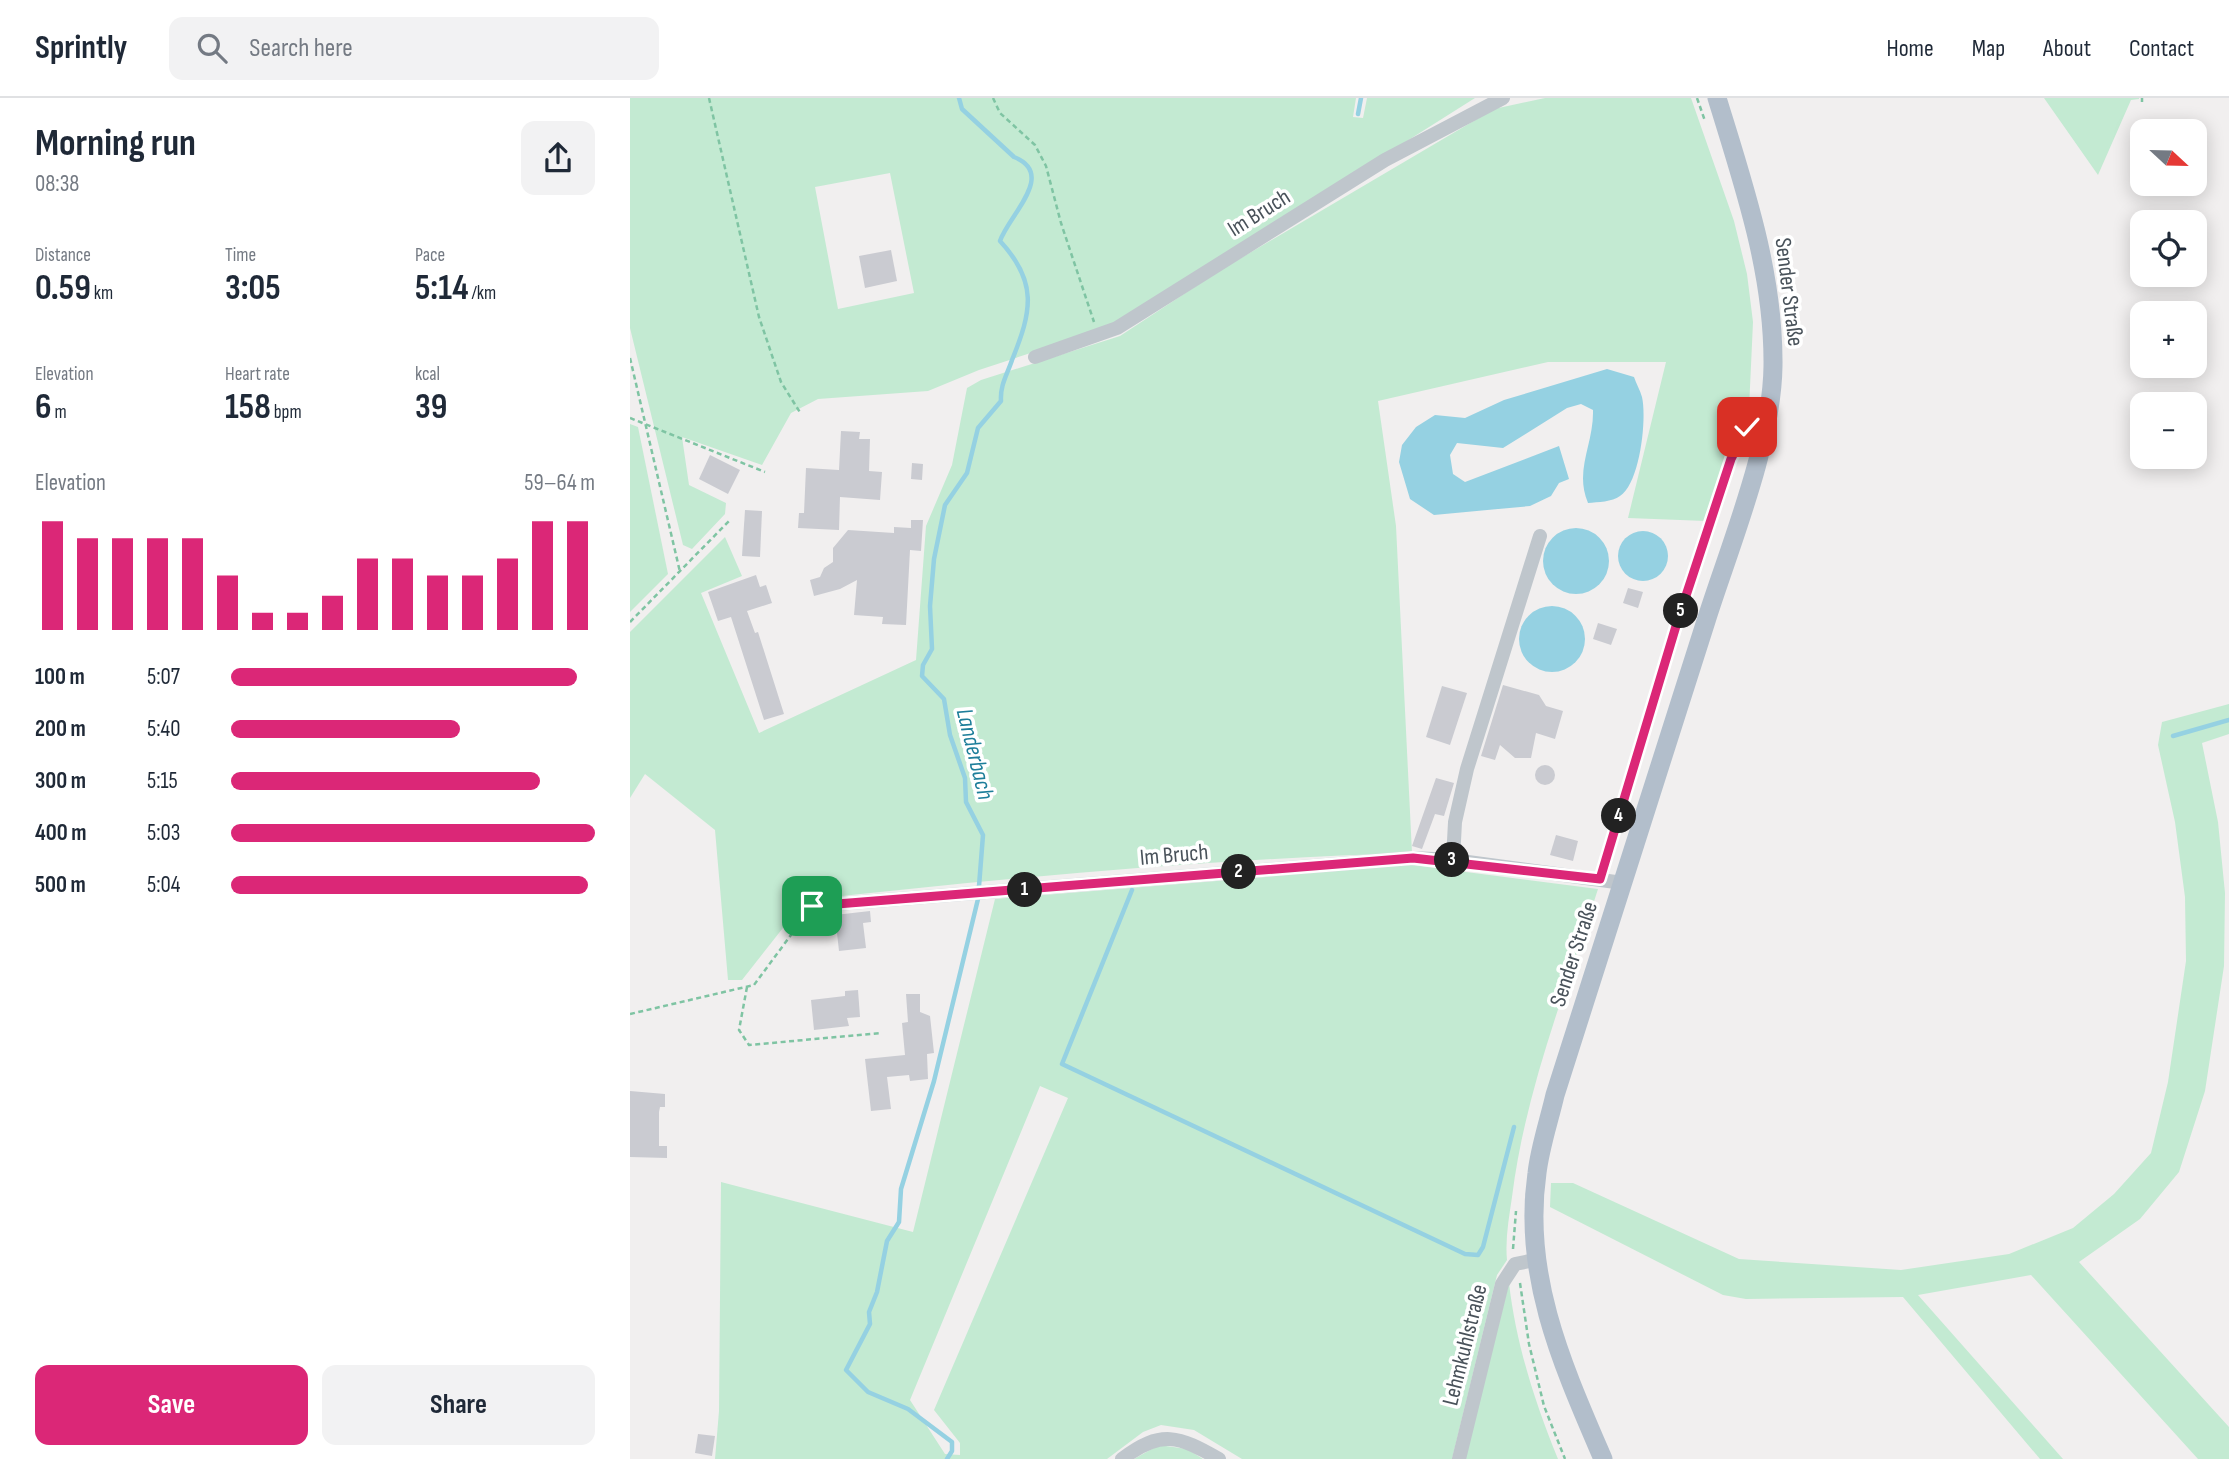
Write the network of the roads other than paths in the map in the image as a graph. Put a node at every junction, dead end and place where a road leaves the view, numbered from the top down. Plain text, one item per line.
1 (1503, 98) edge
2 (1717, 98) edge
3 (1035, 357) dead end
4 (1540, 537) dead end
5 (1453, 860) junction
6 (1623, 883) junction
7 (812, 906) road end
8 (1535, 1260) junction
9 (1122, 1459) edge
10 (1219, 1459) edge
11 (1459, 1459) edge
12 (1603, 1459) edge

1 - 3 street, Im Bruch
2 - 6 main road, Sender Straße
4 - 5 street
5 - 6 street, Im Bruch
5 - 7 street, Im Bruch
6 - 8 main road, Sender Straße
8 - 11 street, Lehmkuhlstraße
8 - 12 main road, Sender Straße
9 - 10 street

